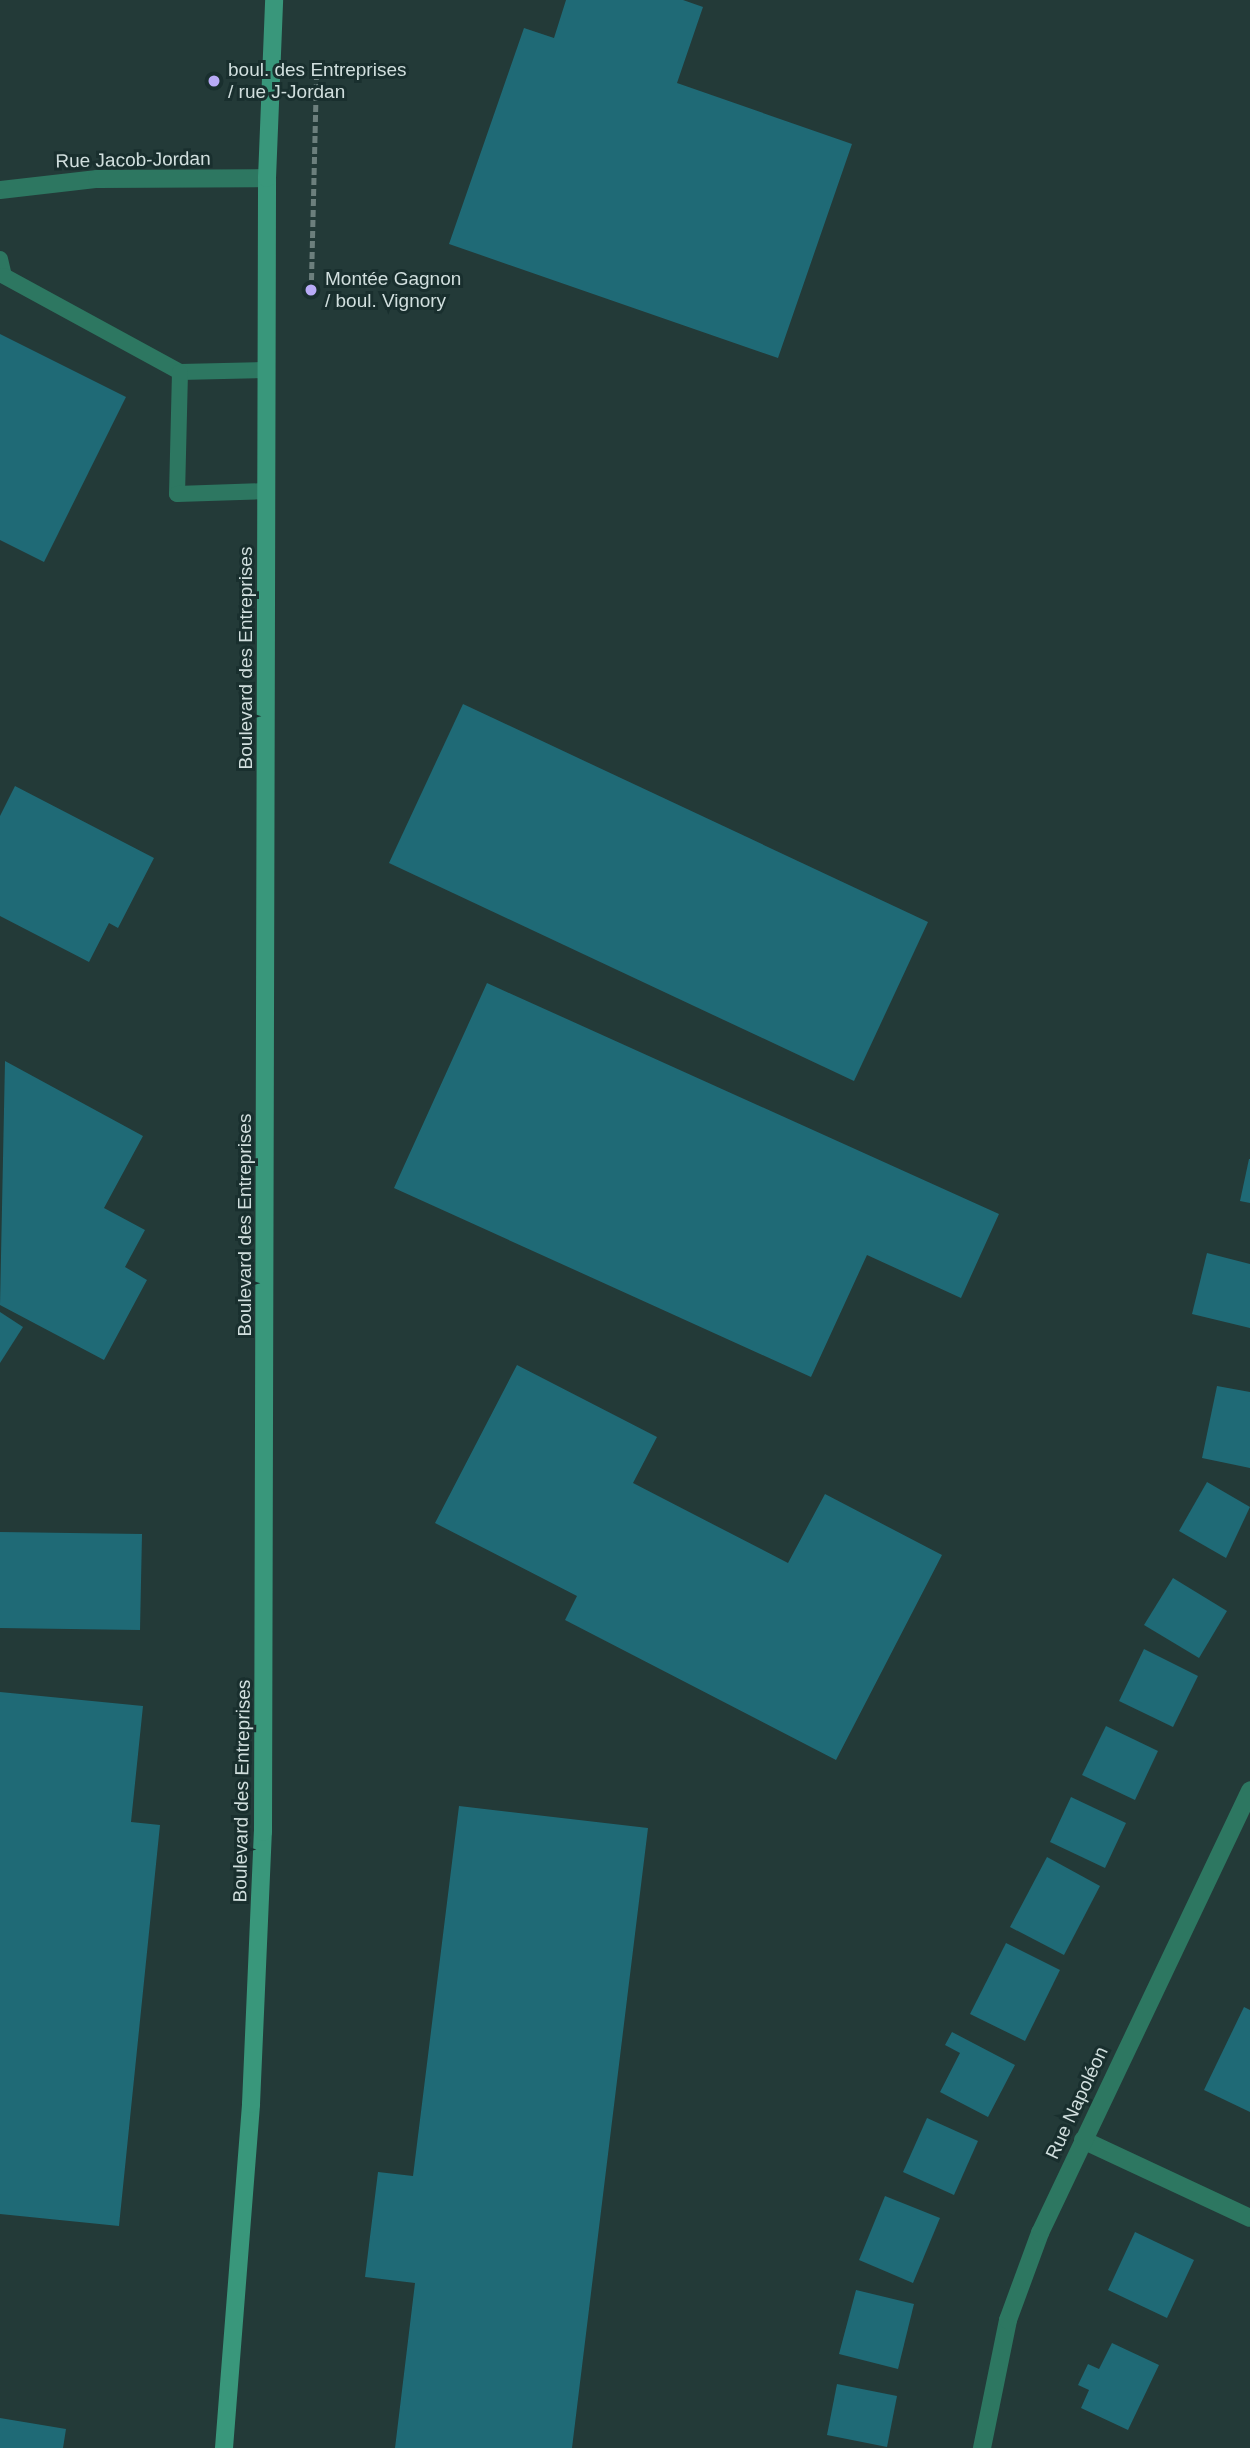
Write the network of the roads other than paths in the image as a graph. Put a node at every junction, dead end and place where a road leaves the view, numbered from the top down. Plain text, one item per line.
1 (274, 0) edge
2 (267, 178) junction
3 (0, 190) edge
4 (0, 260) edge
5 (267, 370) junction
6 (180, 372) junction
7 (267, 491) junction
8 (1250, 1790) edge
9 (1083, 2140) junction
10 (1250, 2218) edge
11 (224, 2448) edge
12 (982, 2448) edge

1 - 2 street, Boulevard des Entreprises
2 - 3 street, Rue Jacob-Jordan
2 - 5 street, Boulevard des Entreprises
4 - 6 lane
5 - 6 lane
5 - 7 street, Boulevard des Entreprises
6 - 7 lane
7 - 11 street, Boulevard des Entreprises
8 - 9 street, Rue Napoléon
9 - 10 street
9 - 12 street, Rue Napoléon

